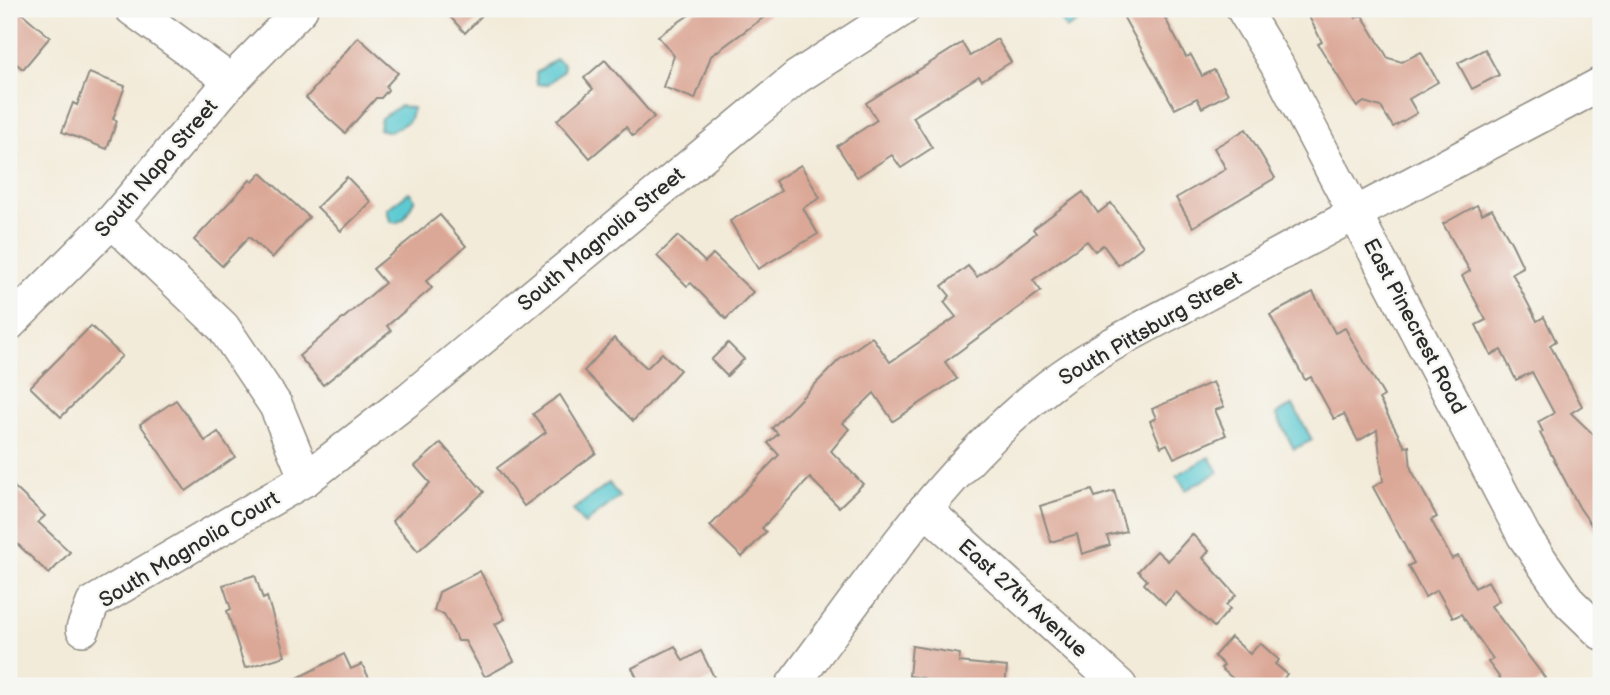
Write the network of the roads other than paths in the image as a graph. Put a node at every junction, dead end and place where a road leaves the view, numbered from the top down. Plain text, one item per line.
1 (132, 9) edge
2 (301, 9) edge
3 (903, 9) edge
4 (1243, 9) edge
5 (231, 81) junction
6 (1601, 84) edge
7 (1355, 212) junction
8 (112, 221) junction
9 (9, 324) edge
10 (306, 479) junction
11 (925, 509) junction
12 (83, 629) dead end
13 (1601, 633) edge
14 (792, 686) edge
15 (1120, 686) edge

1 - 5 street
2 - 5 street, South Napa Street
3 - 10 street, South Magnolia Street
4 - 7 street, East Pinecrest Road
5 - 8 street, South Napa Street
6 - 7 street, South Pittsburg Street
7 - 11 street, South Pittsburg Street
7 - 13 street, East Pinecrest Road
8 - 9 street, South Napa Street
8 - 10 street
10 - 12 street, South Magnolia Court
11 - 14 street, South Pittsburg Street
11 - 15 street, East 27th Avenue

